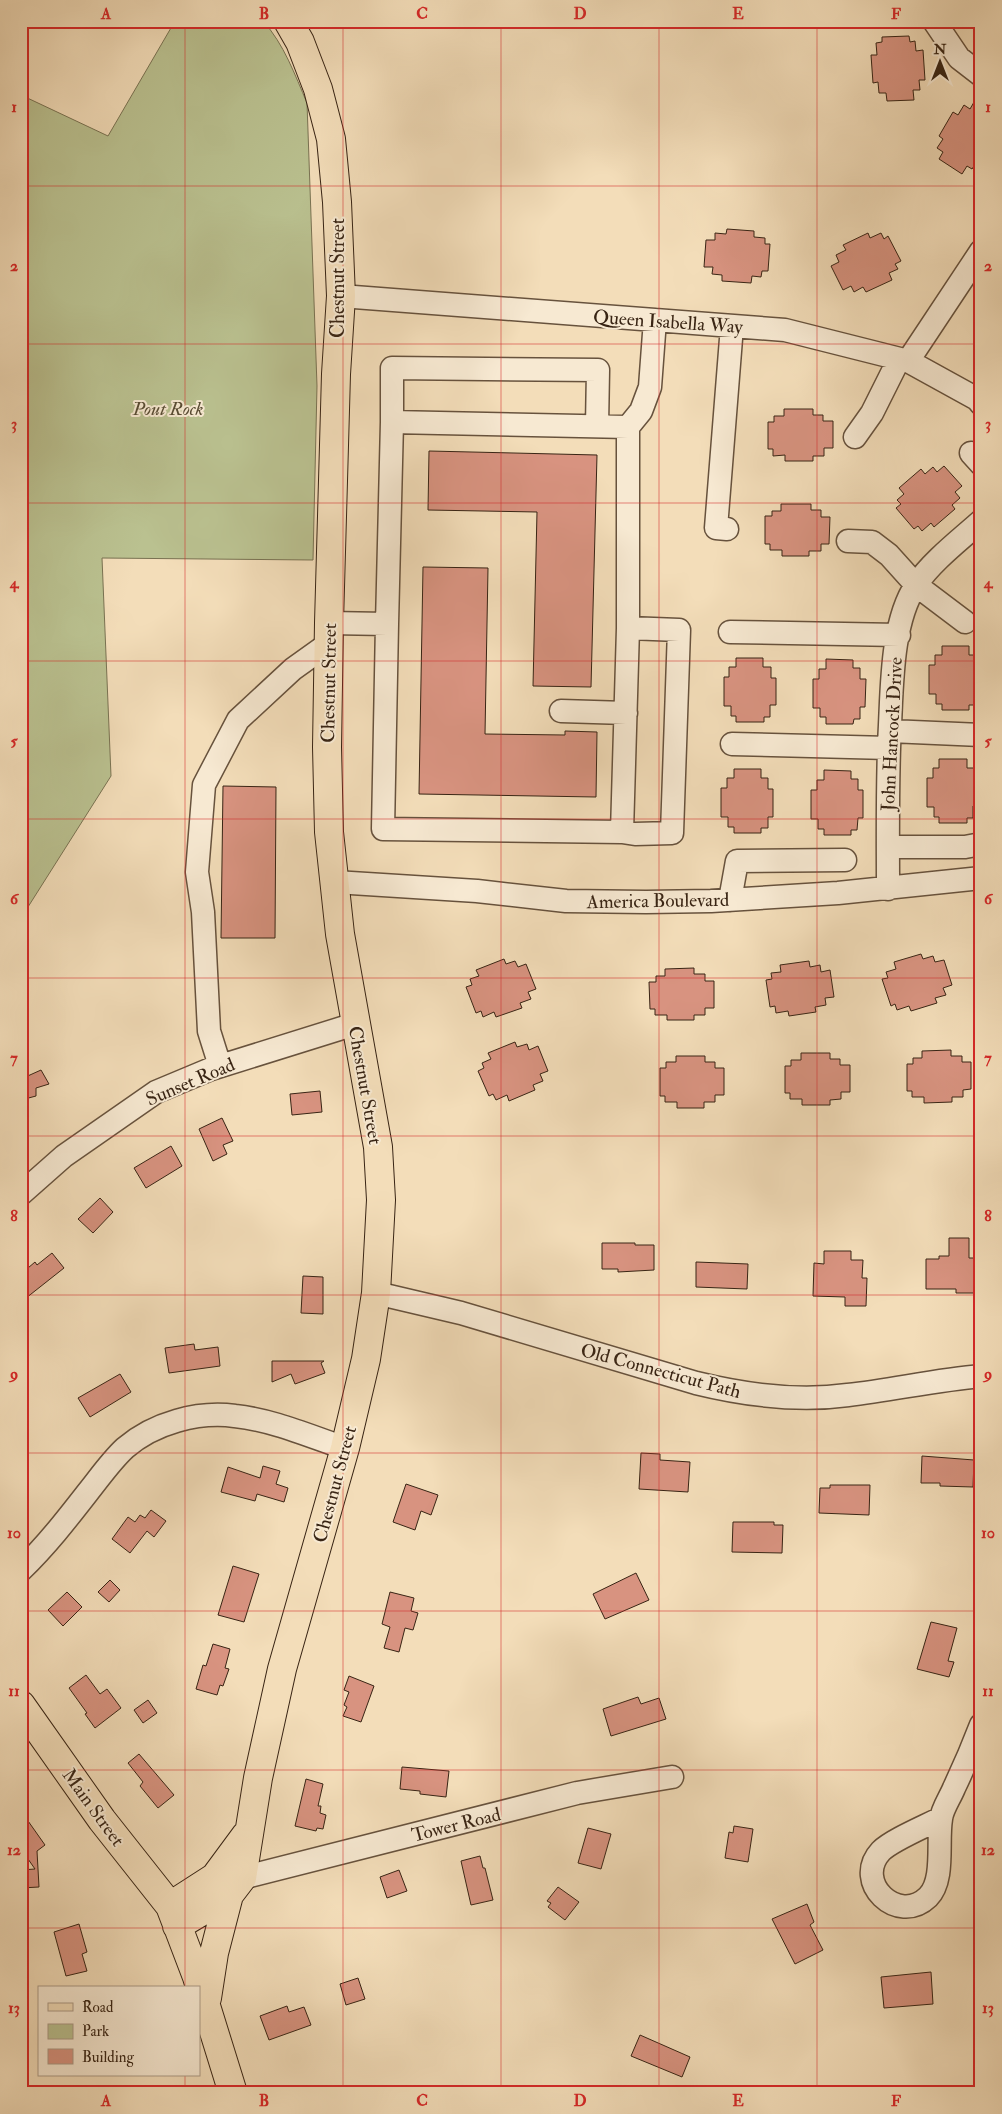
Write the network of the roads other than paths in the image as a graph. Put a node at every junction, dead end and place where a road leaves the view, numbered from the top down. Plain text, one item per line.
1 (288, 21) edge
2 (934, 21) edge
3 (981, 75) edge
4 (981, 251) edge
5 (341, 296) junction
6 (655, 320) junction
7 (732, 326) junction
8 (903, 360) junction
9 (981, 404) edge
10 (392, 422) junction
11 (598, 426) junction
12 (628, 427) junction
13 (855, 437) dead end
14 (981, 521) edge
15 (727, 529) dead end
16 (848, 541) dead end
17 (916, 585) junction
18 (965, 622) dead end
19 (388, 624) junction
20 (628, 628) junction
21 (730, 632) dead end
22 (329, 634) junction
23 (898, 635) junction
24 (560, 711) dead end
25 (626, 713) junction
26 (981, 735) edge
27 (889, 739) junction
28 (732, 744) dead end
29 (622, 832) junction
30 (981, 844) edge
31 (888, 847) junction
32 (845, 860) dead end
33 (981, 878) edge
34 (335, 882) junction
35 (888, 889) junction
36 (730, 900) junction
37 (355, 1024) junction
38 (220, 1066) junction
39 (21, 1194) edge
40 (376, 1293) junction
41 (981, 1376) edge
42 (345, 1448) junction
43 (21, 1570) edge
44 (21, 1705) edge
45 (981, 1725) edge
46 (672, 1777) dead end
47 (941, 1818) dead end
48 (248, 1833) junction
49 (235, 1886) junction
50 (174, 1916) junction
51 (206, 2005) junction
52 (229, 2091) edge

1 - 5 main road, Chestnut Street
2 - 3 street
4 - 8 street
5 - 6 street, Queen Isabella Way
5 - 22 main road, Chestnut Street
6 - 7 street, Queen Isabella Way
6 - 12 street
7 - 8 street, Queen Isabella Way
7 - 15 street
8 - 9 street, Queen Isabella Way
8 - 13 street
10 - 11 street
10 - 11 street
10 - 19 street
11 - 12 street
12 - 20 street
14 - 17 street, John Hancock Drive
16 - 17 street
17 - 18 street
17 - 23 street, John Hancock Drive
19 - 22 street
19 - 29 street
20 - 25 street
20 - 29 street
21 - 23 street
22 - 34 main road, Chestnut Street
22 - 38 street
23 - 27 street, John Hancock Drive
24 - 25 street
25 - 29 street
26 - 27 street
27 - 28 street
27 - 31 street, John Hancock Drive
30 - 31 street
31 - 35 street, John Hancock Drive
32 - 36 street
33 - 35 street, America Boulevard
34 - 36 street, America Boulevard
34 - 37 main road, Chestnut Street
35 - 36 street, America Boulevard
37 - 38 street, Sunset Road
37 - 40 main road, Chestnut Street
38 - 39 street, Sunset Road
40 - 41 street, Old Connecticut Path
40 - 42 main road, Chestnut Street
42 - 43 street
42 - 48 main road, Chestnut Street
44 - 50 main road, Main Street
45 - 47 street
46 - 49 street, Tower Road
48 - 49 main road
48 - 50 main road, Chestnut Street
49 - 50 main road
49 - 51 main road
50 - 51 main road
51 - 52 main road

